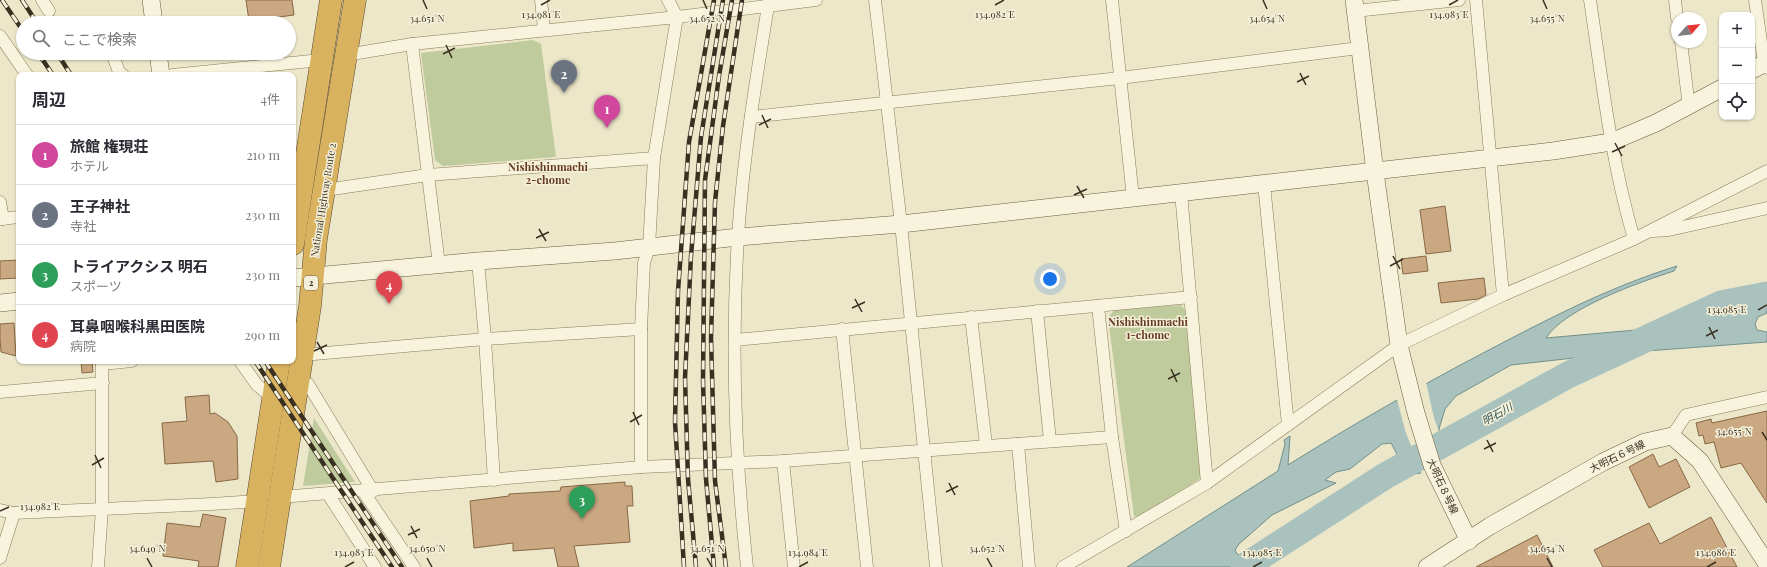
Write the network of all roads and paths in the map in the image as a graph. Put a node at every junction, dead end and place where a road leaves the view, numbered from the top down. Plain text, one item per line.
1 (42, 0) edge
2 (151, 0) edge
3 (331, 0) edge
4 (355, 0) edge
5 (541, 0) edge
6 (668, 0) edge
7 (816, 0) edge
8 (875, 0) edge
9 (1112, 0) edge
10 (1460, 0) edge
11 (1476, 0) edge
12 (1590, 0) edge
13 (1675, 0) edge
14 (1755, 0) edge
15 (769, 3) edge
16 (1355, 6) edge
17 (49, 11) dead end
18 (1677, 12) edge
19 (152, 16) edge
20 (677, 17) junction
21 (544, 29) junction
22 (0, 36) edge
23 (412, 44) junction
24 (1359, 48) junction
25 (1682, 48) edge
26 (346, 55) junction
27 (16, 59) edge
28 (17, 60) edge
29 (115, 60) edge
30 (159, 60) edge
31 (321, 60) junction
32 (1762, 66) edge
33 (25, 72) edge
34 (119, 72) edge
35 (161, 72) edge
36 (202, 72) edge
37 (1120, 78) junction
38 (1719, 90) edge
39 (886, 103) junction
40 (1689, 107) junction
41 (751, 117) junction
42 (1611, 142) junction
43 (654, 158) junction
44 (1491, 159) junction
45 (1767, 171) edge
46 (1375, 172) junction
47 (428, 175) junction
48 (1264, 184) junction
49 (298, 187) edge
50 (325, 190) junction
51 (1181, 193) junction
52 (1133, 198) junction
53 (0, 202) edge
54 (1767, 208) edge
55 (296, 210) edge
56 (16, 217) edge
57 (1, 219) edge
58 (901, 224) junction
59 (1649, 231) junction
60 (738, 237) junction
61 (1634, 239) junction
62 (649, 247) junction
63 (478, 261) junction
64 (439, 265) junction
65 (302, 277) edge
66 (1503, 295) junction
67 (1191, 297) junction
68 (16, 302) edge
69 (0, 303) edge
70 (1098, 306) junction
71 (1037, 311) junction
72 (971, 317) junction
73 (911, 323) junction
74 (641, 329) junction
75 (842, 329) junction
76 (485, 339) junction
77 (735, 340) junction
78 (1401, 351) junction
79 (303, 353) junction
80 (102, 364) edge
81 (242, 364) edge
82 (279, 364) edge
83 (298, 381) junction
84 (103, 383) junction
85 (0, 392) edge
86 (1767, 397) edge
87 (274, 399) junction
88 (1288, 425) junction
89 (1672, 436) junction
90 (1112, 437) junction
91 (1050, 442) junction
92 (1018, 444) junction
93 (986, 446) junction
94 (925, 450) junction
95 (856, 455) junction
96 (783, 461) junction
97 (738, 463) junction
98 (641, 468) junction
99 (494, 480) junction
100 (1207, 483) junction
101 (368, 491) junction
102 (328, 494) junction
103 (281, 498) junction
104 (258, 500) junction
105 (102, 509) junction
106 (0, 510) edge
107 (14, 513) junction
108 (1126, 531) junction
109 (1465, 534) junction
110 (0, 558) edge
111 (1767, 564) edge
112 (98, 567) edge
113 (247, 567) edge
114 (269, 567) edge
115 (374, 567) edge
116 (414, 567) edge
117 (748, 567) edge
118 (794, 567) edge
119 (867, 567) edge
120 (936, 567) edge
121 (1029, 567) edge
122 (1063, 567) edge
123 (1427, 567) edge

1 - 17 street
2 - 19 street
3 - 31 highway
4 - 26 highway, National Highway Route 2 / 2
5 - 21 street
6 - 20 street
7 - 15 street
8 - 39 street
9 - 37 street
10 - 16 street
11 - 44 street
12 - 42 street
13 - 18 street
14 - 32 street
15 - 20 street
15 - 41 street
16 - 24 street, 大明石８号線
20 - 21 street
20 - 43 street
21 - 23 street
22 - 27 street
23 - 26 street
23 - 47 street
24 - 37 street
24 - 46 street, 大明石８号線
25 - 40 street
26 - 50 highway, National Highway Route 2 / 2
28 - 33 street
29 - 34 street
30 - 35 street
31 - 36 street
31 - 49 highway
37 - 39 street
37 - 52 street
38 - 40 street
39 - 41 street
39 - 58 street
40 - 42 street
41 - 60 street
42 - 44 street
42 - 61 street
43 - 47 street
43 - 62 street
44 - 46 street
44 - 66 street
45 - 59 street
46 - 48 street
46 - 78 street, 大明石８号線
47 - 50 street
47 - 64 street
48 - 51 street
48 - 88 street
49 - 55 highway
50 - 65 highway, National Highway Route 2 / 2
51 - 52 street
51 - 67 street
52 - 58 street
53 - 57 street
54 - 59 street
56 - 57 street
58 - 60 street
58 - 73 street
59 - 61 street
60 - 62 street
60 - 77 street
61 - 66 street
62 - 63 street
62 - 74 street
63 - 64 street
63 - 76 street
64 - 65 street
65 - 79 highway, National Highway Route 2 / 2
66 - 78 street
67 - 70 street
67 - 100 street
68 - 69 street
70 - 71 street
70 - 90 street
71 - 72 street
71 - 91 street
72 - 73 street
72 - 93 street
73 - 75 street
73 - 94 street
74 - 76 street
74 - 98 street
75 - 77 street
75 - 95 street
76 - 79 street
76 - 99 street
77 - 97 street
78 - 88 street
78 - 109 street, 大明石８号線
79 - 83 highway, National Highway Route 2 / 2
80 - 84 street
81 - 87 street
82 - 87 highway
83 - 101 street
83 - 103 highway, National Highway Route 2 / 2
84 - 85 street
84 - 105 street
86 - 89 street
87 - 104 highway
88 - 100 street
89 - 109 street, 大明石６号線
89 - 111 street
90 - 91 street
90 - 108 street
91 - 92 street
92 - 93 street
92 - 121 street
93 - 94 street
94 - 95 street
94 - 120 street
95 - 96 street
95 - 119 street
96 - 97 street
96 - 118 street
97 - 98 street
97 - 117 street
98 - 99 street
99 - 101 street
100 - 108 street
101 - 102 street
101 - 116 street
102 - 103 street
102 - 115 street
103 - 114 highway, National Highway Route 2 / 2
104 - 105 street
104 - 113 highway
105 - 107 street
105 - 112 street
106 - 107 street
107 - 110 street
108 - 122 street
109 - 123 street

